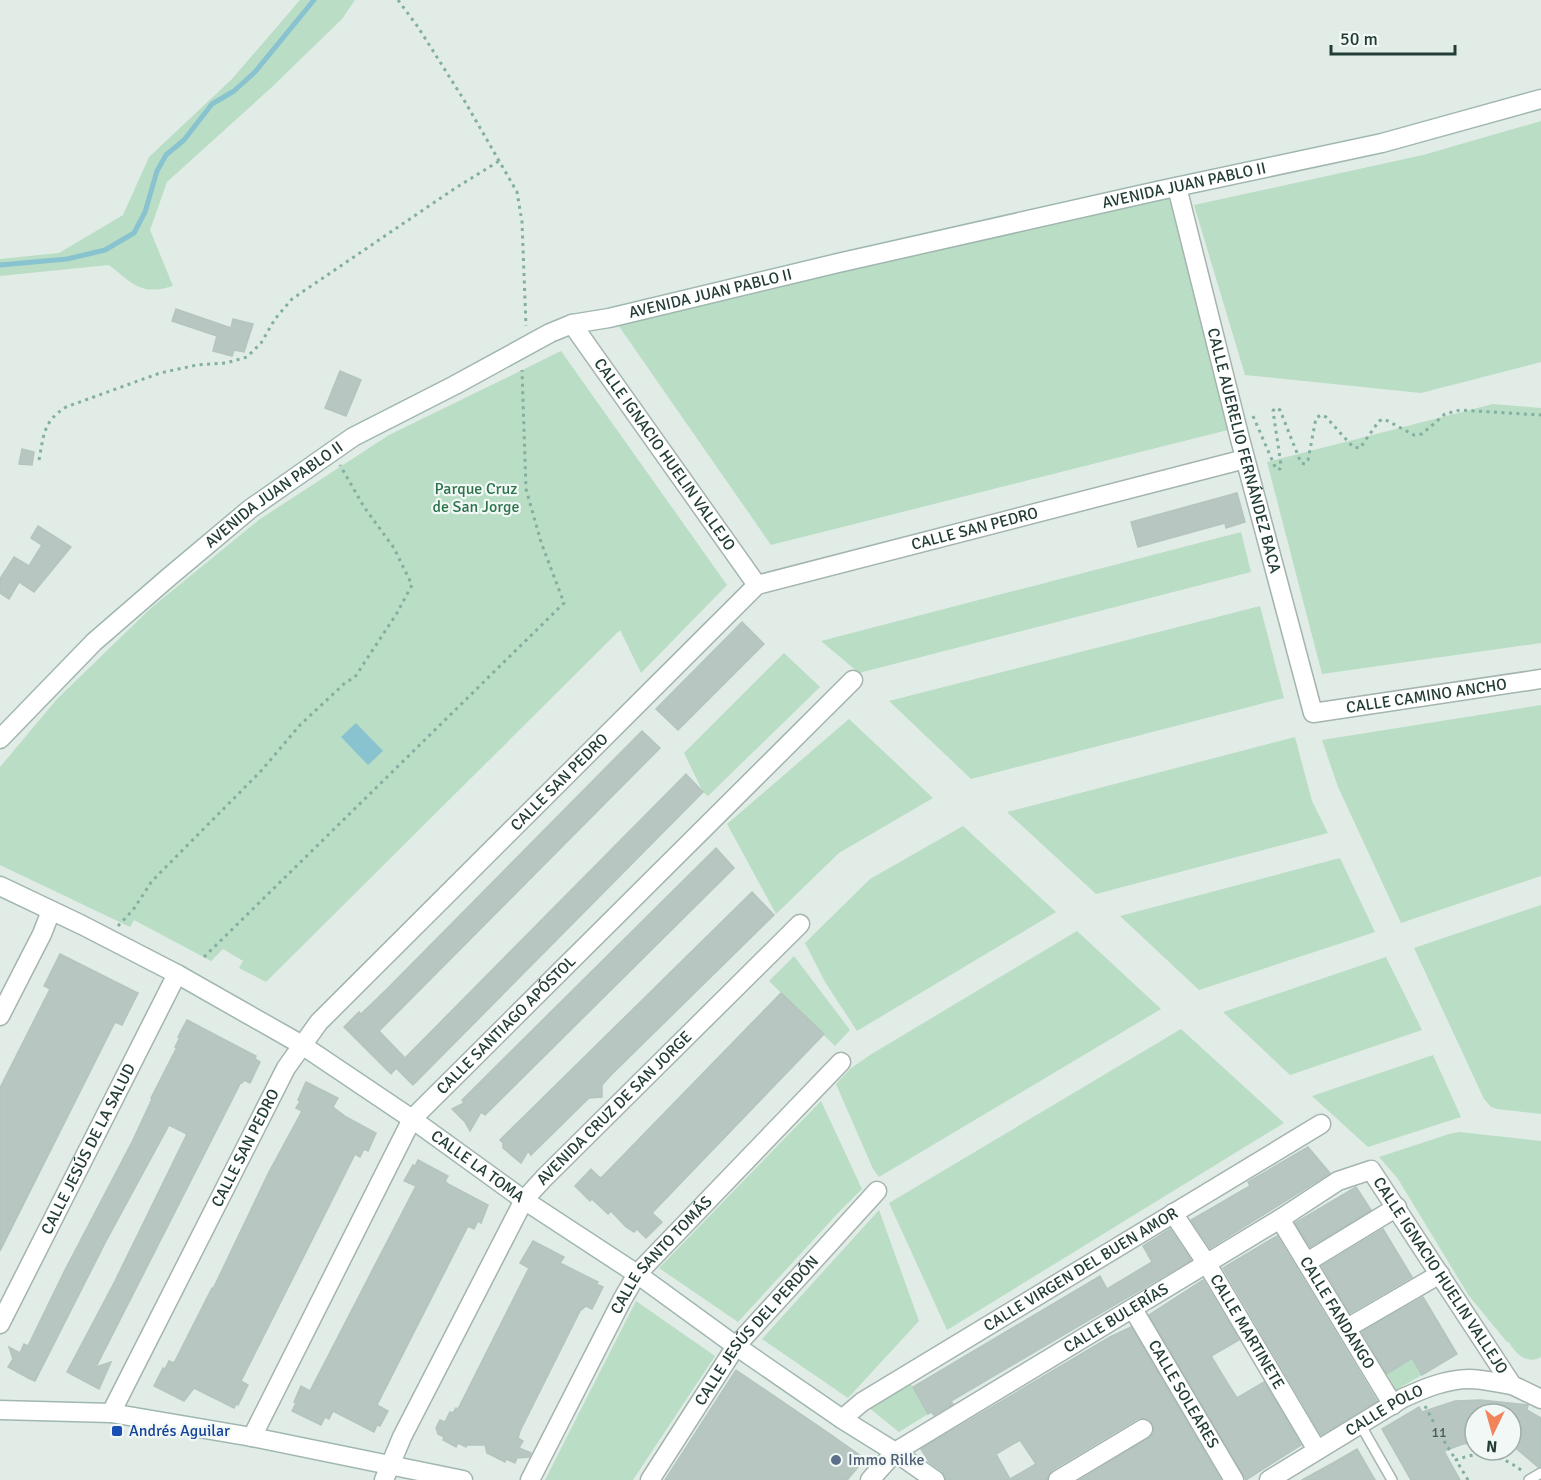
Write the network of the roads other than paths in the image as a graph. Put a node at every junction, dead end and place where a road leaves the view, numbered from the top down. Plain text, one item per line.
1 (1541, 99) edge
2 (1177, 187) junction
3 (573, 324) junction
4 (1245, 459) junction
5 (757, 585) junction
6 (1541, 679) edge
7 (853, 680) dead end
8 (1313, 713) joint
9 (0, 739) edge
10 (0, 886) edge
11 (51, 911) junction
12 (800, 924) dead end
13 (177, 974) junction
14 (0, 1016) edge
15 (302, 1045) junction
16 (841, 1062) dead end
17 (412, 1119) junction
18 (1321, 1124) dead end
19 (1371, 1170) joint
20 (877, 1191) dead end
21 (524, 1200) junction
22 (1397, 1207) junction
23 (1173, 1212) junction
24 (1280, 1219) junction
25 (1307, 1262) junction
26 (1207, 1264) junction
27 (638, 1274) junction
28 (1440, 1274) junction
29 (1133, 1309) junction
30 (0, 1324) edge
31 (1347, 1328) junction
32 (736, 1346) junction
33 (1512, 1385) junction
34 (1541, 1400) edge
35 (1393, 1405) junction
36 (0, 1410) edge
37 (111, 1413) junction
38 (842, 1419) junction
39 (1360, 1424) junction
40 (1143, 1429) dead end
41 (252, 1437) junction
42 (1317, 1450) junction
43 (895, 1452) junction
44 (387, 1472) edge
45 (1541, 1473) edge
46 (463, 1480) edge
47 (530, 1480) edge
48 (650, 1480) edge
49 (870, 1480) edge
50 (935, 1480) edge
51 (1058, 1480) edge
52 (1234, 1480) edge
53 (1269, 1480) edge
54 (1392, 1480) edge
55 (1530, 1480) edge

1 - 2 street, AVENIDA JUAN PABLO II
2 - 3 street, AVENIDA JUAN PABLO II
2 - 4 street, CALLE AUERELIO FERNÁNDEZ BACA
3 - 5 street, CALLE IGNACIO HUELIN VALLEJO
3 - 9 street, AVENIDA JUAN PABLO II
4 - 5 street, CALLE SAN PEDRO
4 - 8 street, CALLE AUERELIO FERNÁNDEZ BACA
5 - 15 street, CALLE SAN PEDRO
6 - 8 street, CALLE CAMINO ANCHO
7 - 17 street, CALLE SANTIAGO APÓSTOL
10 - 11 street, CALLE LA TOMA
11 - 13 street, CALLE LA TOMA
11 - 14 street
12 - 21 street, AVENIDA CRUZ DE SAN JORGE
13 - 15 street, CALLE LA TOMA
13 - 30 street, CALLE JESÚS DE LA SALUD
15 - 17 street, CALLE LA TOMA
15 - 37 street, CALLE SAN PEDRO
16 - 27 street, CALLE SANTO TOMÁS
17 - 21 street, CALLE LA TOMA
17 - 41 street, CALLE SANTIAGO APÓSTOL
18 - 23 street, CALLE VIRGEN DEL BUEN AMOR
19 - 22 street, CALLE IGNACIO HUELIN VALLEJO
19 - 24 street, CALLE BULERÍAS
20 - 32 street, CALLE JESÚS DEL PERDÓN
21 - 27 street, CALLE LA TOMA
21 - 44 street, AVENIDA CRUZ DE SAN JORGE
22 - 25 street
22 - 28 street, CALLE IGNACIO HUELIN VALLEJO
23 - 26 street, CALLE MARTINETE
23 - 38 street, CALLE VIRGEN DEL BUEN AMOR
24 - 25 street, CALLE FANDANGO
24 - 26 street, CALLE BULERÍAS
25 - 31 street, CALLE FANDANGO
26 - 29 street, CALLE BULERÍAS
26 - 42 street, CALLE MARTINETE
27 - 32 street, CALLE LA TOMA
27 - 47 street, CALLE SANTO TOMÁS
28 - 31 street
28 - 33 street, CALLE IGNACIO HUELIN VALLEJO
29 - 43 street, CALLE BULERÍAS
29 - 52 street, CALLE SOLEARES
31 - 35 street, CALLE FANDANGO
32 - 38 street, CALLE LA TOMA
32 - 48 street, CALLE JESÚS DEL PERDÓN
33 - 34 street, CALLE IGNACIO HUELIN VALLEJO
33 - 35 street, CALLE POLO
35 - 39 street, CALLE POLO
36 - 37 street
37 - 41 street
38 - 43 street, CALLE LA TOMA
39 - 42 street, CALLE POLO
39 - 54 lane
40 - 51 street
41 - 44 street
42 - 53 street, CALLE POLO
43 - 49 street, CALLE BULERÍAS
43 - 50 street, CALLE LA TOMA
44 - 46 street
45 - 55 lane

